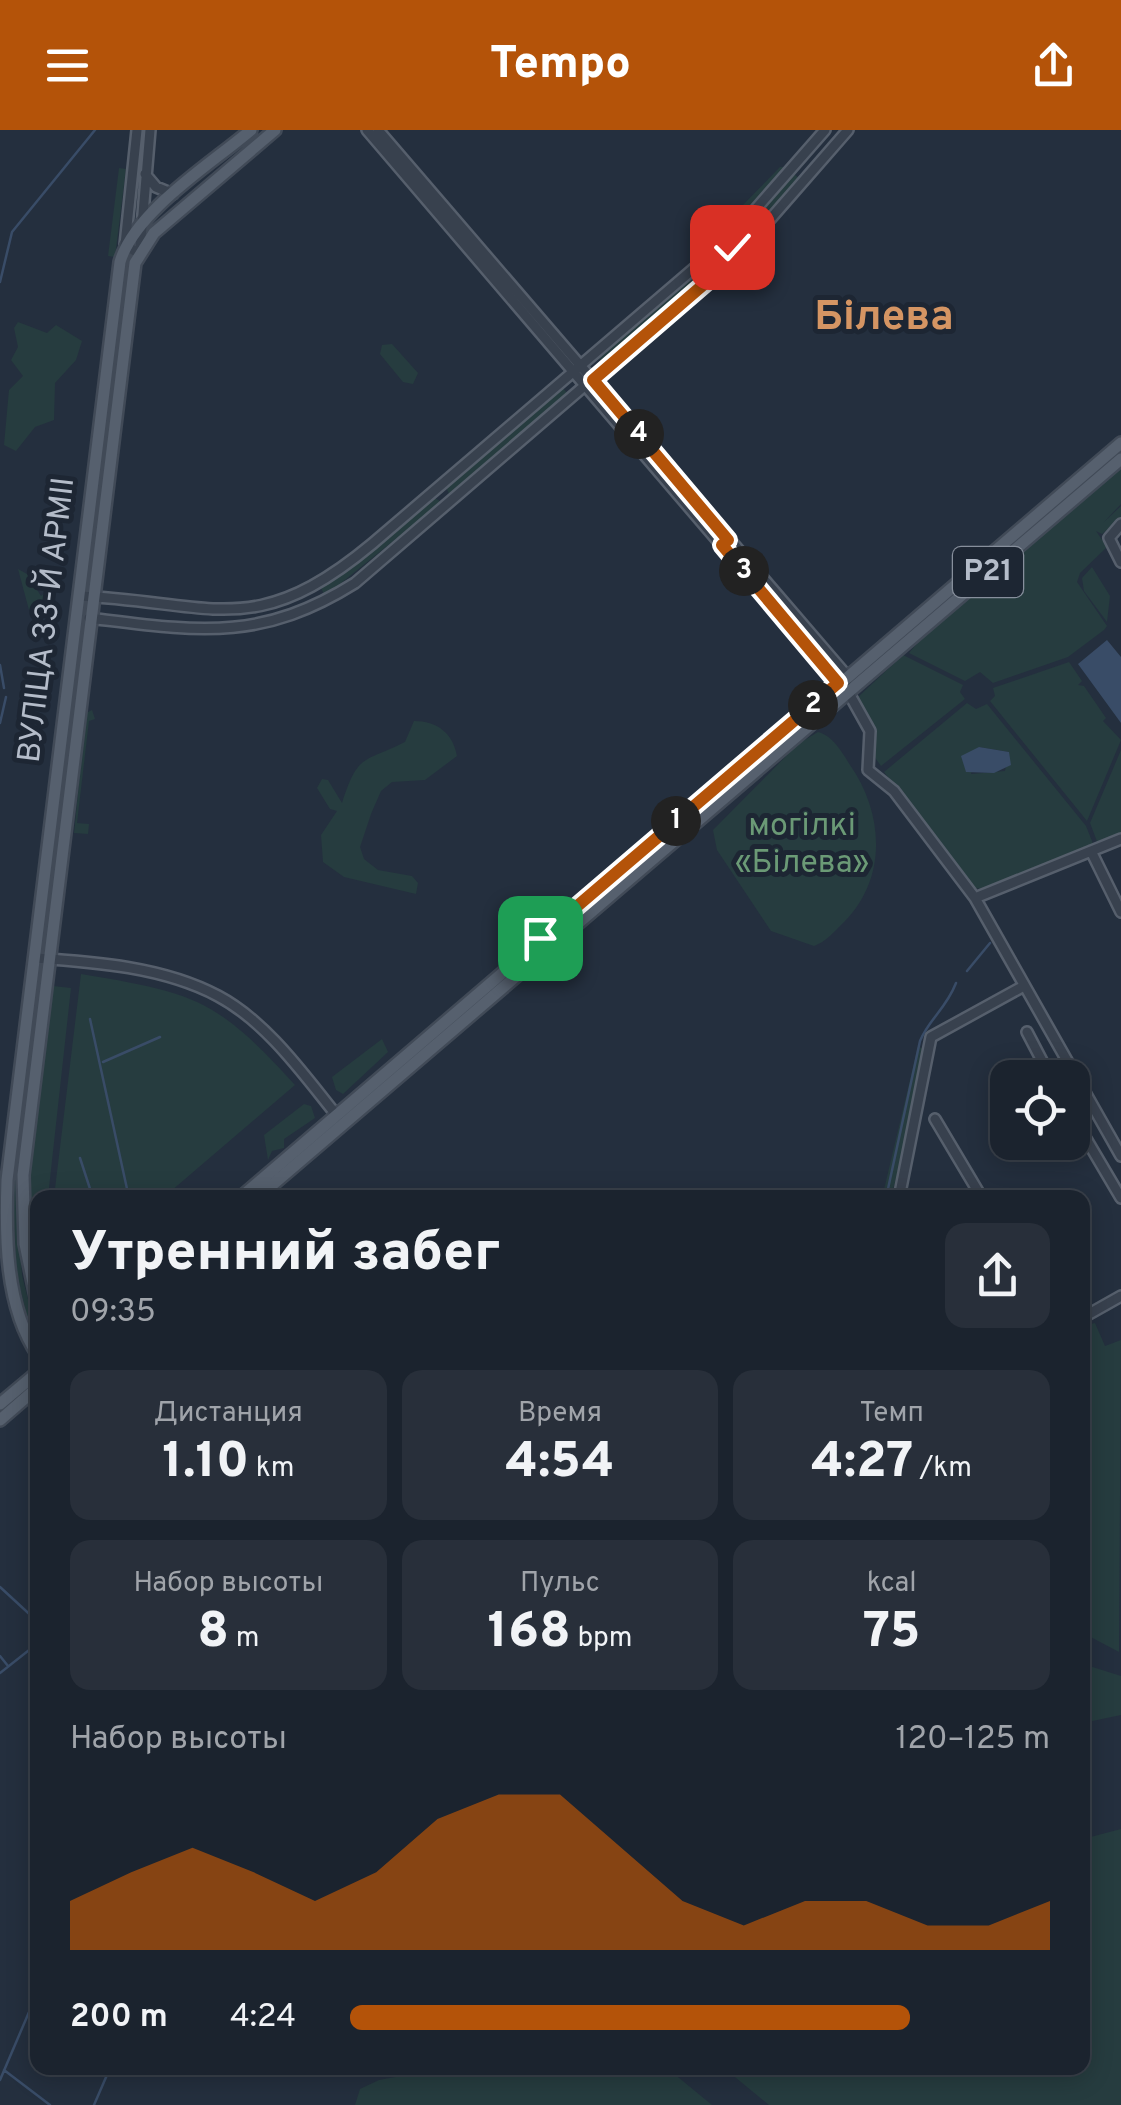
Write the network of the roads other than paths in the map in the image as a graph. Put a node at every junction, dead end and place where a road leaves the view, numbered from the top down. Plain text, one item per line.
1 (137, 130) edge
2 (150, 130) edge
3 (251, 130) edge
4 (275, 130) edge
5 (367, 130) edge
6 (378, 130) edge
7 (825, 130) edge
8 (848, 130) edge
9 (403, 166) junction
10 (145, 174) junction
11 (172, 197) junction
12 (179, 211) junction
13 (140, 224) junction
14 (733, 235) junction
15 (125, 245) junction
16 (720, 246) junction
17 (745, 248) junction
18 (139, 251) junction
19 (732, 260) junction
20 (576, 368) junction
21 (589, 383) junction
22 (104, 398) junction
23 (119, 400) junction
24 (102, 412) junction
25 (117, 415) junction
26 (1121, 443) edge
27 (1121, 458) edge
28 (444, 481) junction
29 (428, 495) junction
30 (457, 497) junction
31 (442, 510) junction
32 (1121, 524) edge
33 (1121, 562) edge
34 (79, 596) junction
35 (95, 597) junction
36 (246, 610) junction
37 (229, 611) junction
38 (77, 616) junction
39 (93, 618) junction
40 (249, 628) junction
41 (230, 629) junction
42 (844, 683) junction
43 (59, 757) junction
44 (75, 758) junction
45 (57, 772) junction
46 (73, 774) junction
47 (1121, 839) edge
48 (1091, 851) junction
49 (975, 898) junction
50 (1121, 912) edge
51 (35, 958) junction
52 (50, 959) junction
53 (1022, 986) junction
54 (1027, 1032) dead end
55 (1042, 1060) edge
56 (340, 1119) junction
57 (935, 1119) dead end
58 (1118, 1143) edge
59 (1090, 1146) edge
60 (1121, 1156) edge
61 (250, 1190) edge
62 (265, 1190) edge
63 (901, 1190) edge
64 (977, 1190) edge
65 (1121, 1198) edge
66 (30, 1268) edge
67 (1121, 1296) edge
68 (1090, 1313) edge
69 (30, 1344) edge
70 (30, 1379) edge
71 (30, 1394) edge
72 (0, 1404) edge
73 (0, 1420) edge

1 - 15 street, ВУЛІЦА 33-Й АРМІІ
2 - 10 street, ВУЛІЦА 33-Й АРМІІ
3 - 11 main road
4 - 12 main road
5 - 9 street
6 - 9 street
7 - 14 street
8 - 17 street
9 - 20 street
10 - 11 street
10 - 13 street, ВУЛІЦА 33-Й АРМІІ
11 - 12 main road
11 - 13 main road
12 - 18 main road
13 - 15 main road
13 - 18 street, ВУЛІЦА 33-Й АРМІІ
14 - 16 street
14 - 17 street
15 - 18 street
15 - 22 main road, ВУЛІЦА 33-Й АРМІІ
16 - 19 street
16 - 20 street
17 - 19 street
18 - 23 main road, ВУЛІЦА 33-Й АРМІІ
19 - 21 street
20 - 21 street
20 - 28 street
21 - 30 street
21 - 42 street
22 - 23 main road
22 - 24 main road, ВУЛІЦА 33-Й АРМІІ
23 - 25 main road, ВУЛІЦА 33-Й АРМІІ
24 - 25 main road
24 - 34 main road, ВУЛІЦА 33-Й АРМІІ
25 - 35 main road, ВУЛІЦА 33-Й АРМІІ
26 - 42 main road, Р21
27 - 42 main road, Р21
28 - 29 street
28 - 30 street
29 - 31 street
29 - 36 street
30 - 31 street
31 - 40 street
32 - 33 street
34 - 35 street
34 - 38 main road, ВУЛІЦА 33-Й АРМІІ
35 - 37 street
35 - 39 main road, ВУЛІЦА 33-Й АРМІІ
36 - 37 street
36 - 40 street
37 - 41 street
38 - 39 street
38 - 43 main road, ВУЛІЦА 33-Й АРМІІ
39 - 41 street
39 - 44 main road, ВУЛІЦА 33-Й АРМІІ
40 - 41 street
42 - 49 street
42 - 56 main road, Р21
43 - 44 main road
43 - 45 main road, ВУЛІЦА 33-Й АРМІІ
44 - 46 main road, ВУЛІЦА 33-Й АРМІІ
45 - 46 main road
45 - 51 main road, ВУЛІЦА 33-Й АРМІІ
46 - 52 main road, ВУЛІЦА 33-Й АРМІІ
47 - 48 street
48 - 49 street
48 - 50 street
49 - 53 street
51 - 52 street
51 - 69 main road, ВУЛІЦА 33-Й АРМІІ
52 - 56 street
52 - 66 main road, ВУЛІЦА 33-Й АРМІІ
53 - 58 street
53 - 63 street
54 - 55 street
56 - 61 main road, Р21
56 - 62 main road, Р21
57 - 64 street
58 - 60 street
59 - 65 street
67 - 68 street
70 - 72 main road
71 - 73 main road

